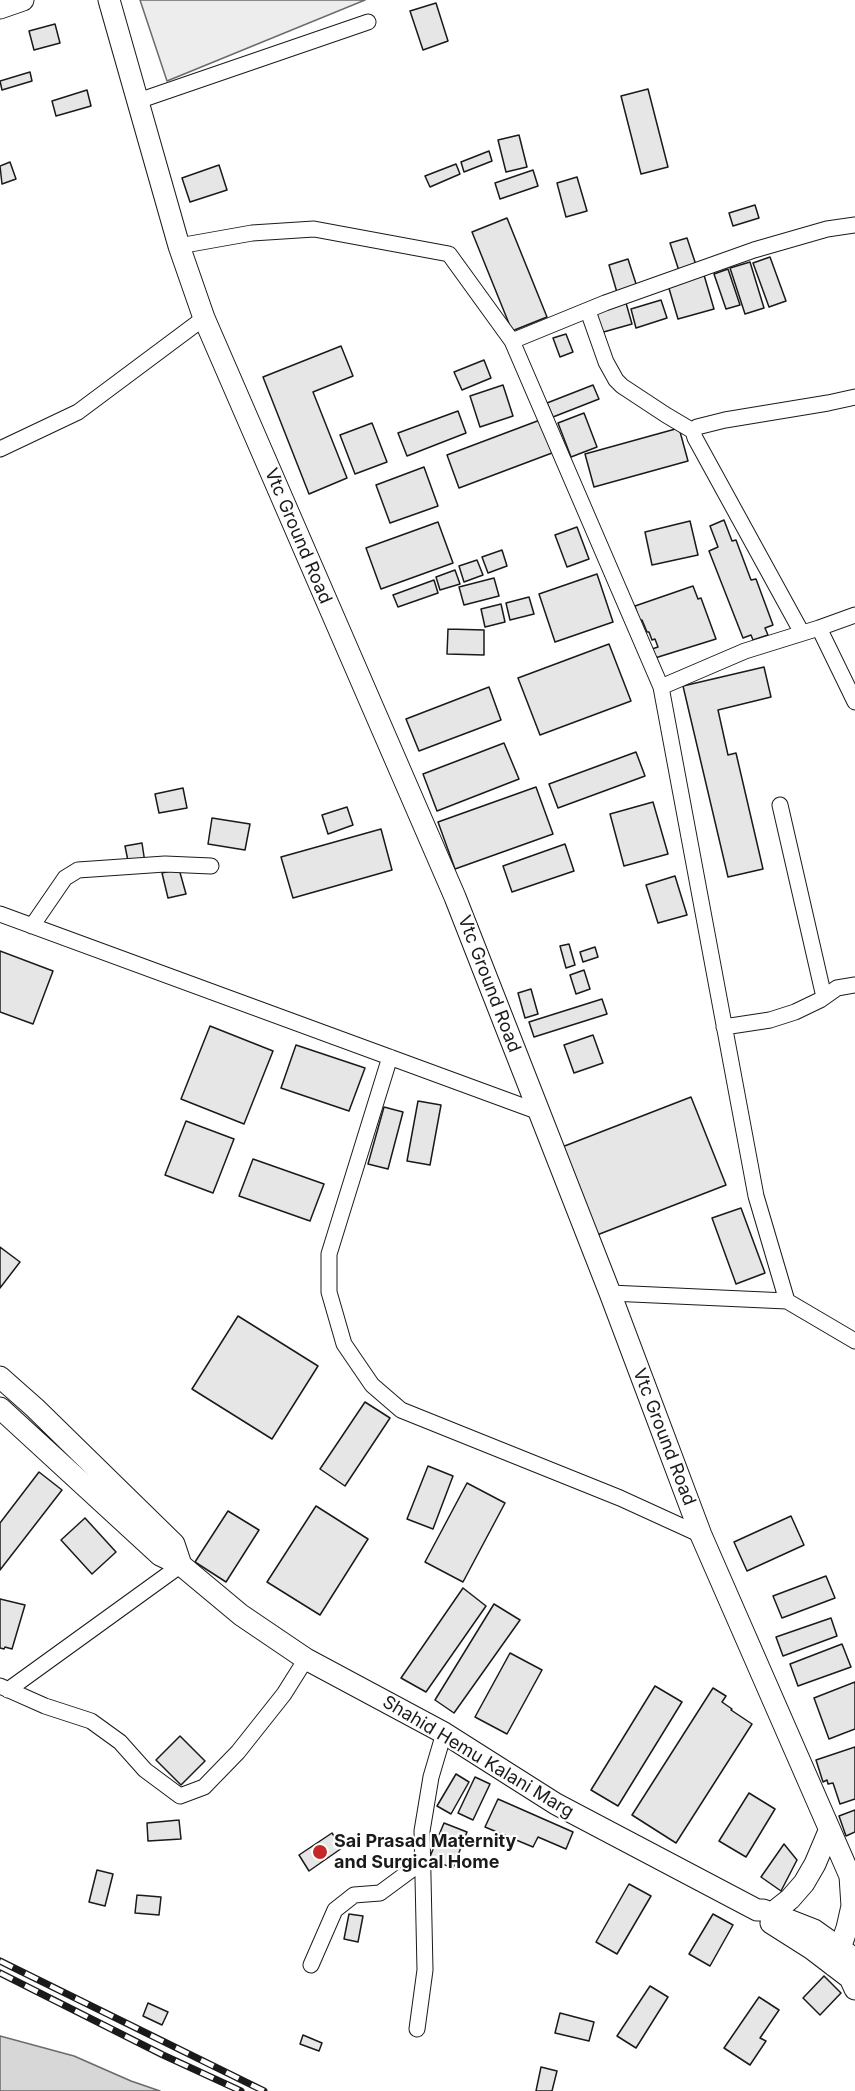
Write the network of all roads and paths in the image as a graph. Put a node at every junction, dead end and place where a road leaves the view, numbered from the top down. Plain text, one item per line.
1 (23, 0) edge
2 (109, 0) edge
3 (0, 8) edge
4 (368, 22) dead end
5 (138, 101) junction
6 (855, 225) edge
7 (179, 246) junction
8 (588, 311) junction
9 (204, 318) junction
10 (512, 341) junction
11 (855, 397) edge
12 (693, 431) junction
13 (0, 449) edge
14 (855, 615) edge
15 (819, 628) junction
16 (802, 633) junction
17 (661, 687) junction
18 (855, 702) edge
19 (780, 805) dead end
20 (211, 866) dead end
21 (1, 913) edge
22 (32, 926) junction
23 (855, 985) edge
24 (824, 997) junction
25 (724, 1027) junction
26 (390, 1057) junction
27 (539, 1112) junction
28 (610, 1293) junction
29 (787, 1301) junction
30 (855, 1341) edge
31 (0, 1377) edge
32 (0, 1408) edge
33 (701, 1535) junction
34 (181, 1565) junction
35 (306, 1659) junction
36 (4, 1688) edge
37 (444, 1733) junction
38 (829, 1831) junction
39 (422, 1862) junction
40 (853, 1904) edge
41 (764, 1912) junction
42 (843, 1958) edge
43 (311, 1965) dead end
44 (855, 1989) edge
45 (417, 2028) dead end

1 - 3 street
2 - 5 street, Vtc Ground Road
4 - 5 street
5 - 7 street, Vtc Ground Road
6 - 8 street
7 - 9 street, Vtc Ground Road
7 - 10 street
8 - 10 street
8 - 12 street
9 - 13 street
9 - 27 street, Vtc Ground Road
10 - 17 street
11 - 12 street
12 - 16 street
14 - 15 street
15 - 16 street
15 - 18 street
16 - 17 street
17 - 25 street
19 - 24 street
20 - 22 street
21 - 22 street
22 - 26 street
23 - 24 street
24 - 25 street
25 - 29 street
26 - 27 street
26 - 33 street
27 - 28 street, Vtc Ground Road
28 - 29 street
28 - 33 street, Vtc Ground Road
29 - 30 street
31 - 34 street, Shahid Hemu Kalani Marg
32 - 34 street, Shahid Hemu Kalani Marg
33 - 38 street, Vtc Ground Road
34 - 35 street, Shahid Hemu Kalani Marg
34 - 36 street
35 - 36 street
35 - 37 street, Shahid Hemu Kalani Marg
37 - 39 street
37 - 41 street, Shahid Hemu Kalani Marg
38 - 40 street, Vtc Ground Road
38 - 41 street
39 - 43 street
39 - 45 street
40 - 42 street, Vtc Ground Road
41 - 42 street, Shahid Hemu Kalani Marg
42 - 44 street, Shahid Hemu Kalani Marg

